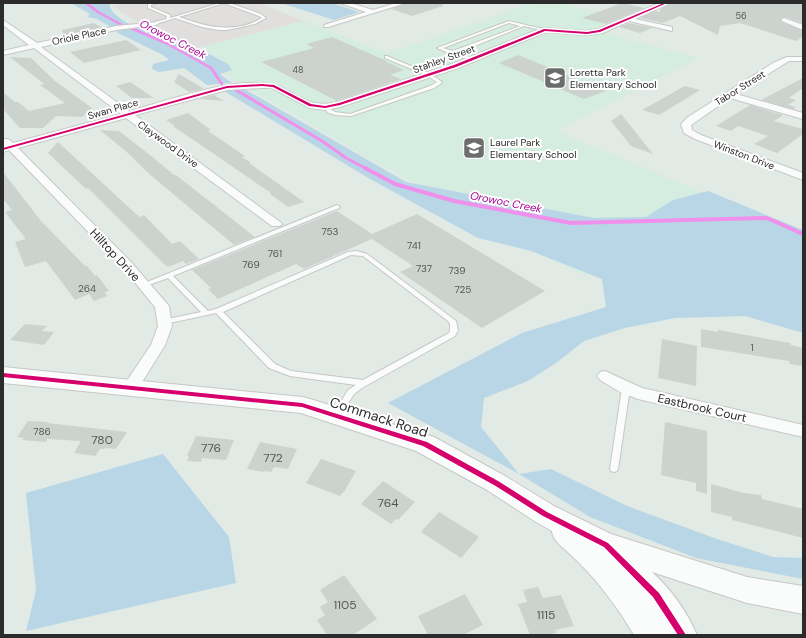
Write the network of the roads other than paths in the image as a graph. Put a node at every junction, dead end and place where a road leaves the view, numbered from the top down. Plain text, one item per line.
1 (156, 3) edge
2 (224, 3) edge
3 (343, 3) edge
4 (403, 3) edge
5 (666, 3) edge
6 (373, 12) junction
7 (175, 17) junction
8 (168, 18) junction
9 (628, 19) junction
10 (784, 20) dead end
11 (3, 22) edge
12 (156, 23) joint
13 (525, 25) junction
14 (326, 26) dead end
15 (803, 28) edge
16 (669, 29) dead end
17 (545, 30) junction
18 (35, 46) junction
19 (3, 53) edge
20 (452, 53) junction
21 (386, 57) dead end
22 (472, 59) junction
23 (803, 59) edge
24 (429, 74) junction
25 (227, 87) joint
26 (730, 95) junction
27 (325, 107) junction
28 (127, 114) junction
29 (803, 116) edge
30 (687, 131) joint
31 (5, 145) edge
32 (803, 177) edge
33 (337, 207) dead end
34 (276, 224) dead end
35 (169, 275) junction
36 (144, 285) junction
37 (218, 311) junction
38 (207, 314) junction
39 (165, 322) junction
40 (3, 375) edge
41 (605, 376) dead end
42 (364, 383) junction
43 (130, 388) junction
44 (626, 388) junction
45 (337, 415) junction
46 (803, 431) edge
47 (614, 468) dead end
48 (545, 514) junction
49 (606, 545) junction
50 (803, 600) edge
51 (651, 635) edge
52 (682, 635) edge

1 - 8 lane
2 - 7 lane
2 - 7 lane
3 - 6 street
4 - 6 street
5 - 9 street, Stahley Street
6 - 14 street
7 - 8 lane
8 - 12 lane
9 - 16 street
9 - 17 street, Stahley Street
10 - 15 street
11 - 18 street, Claywood Drive
12 - 18 street, Oriole Place
13 - 17 lane
13 - 20 lane
13 - 20 lane
17 - 22 street, Stahley Street
18 - 19 street, Oriole Place
18 - 28 street, Claywood Drive
20 - 22 lane
21 - 24 lane
22 - 24 street, Stahley Street
23 - 26 street, Tabor Street
24 - 27 street, Stahley Street
24 - 27 lane
25 - 27 street, Stahley Street
25 - 28 street, Swan Place
26 - 29 street
26 - 30 street, Tabor Street
28 - 31 street, Swan Place
28 - 34 street, Claywood Drive
30 - 32 street, Winston Drive
31 - 36 street, Hilltop Drive
33 - 35 lane
35 - 36 lane
35 - 38 lane
36 - 39 street, Hilltop Drive
37 - 38 lane
37 - 42 lane
37 - 42 lane
38 - 39 lane
39 - 43 street
40 - 43 street, Commack Road
41 - 44 street, Eastbrook Court
42 - 45 lane
43 - 45 street, Commack Road
44 - 46 street, Eastbrook Court
44 - 47 lane
45 - 48 street, Commack Road
48 - 49 street, Commack Road
48 - 51 street, Commack Road
49 - 50 street
49 - 52 street, Commack Road

